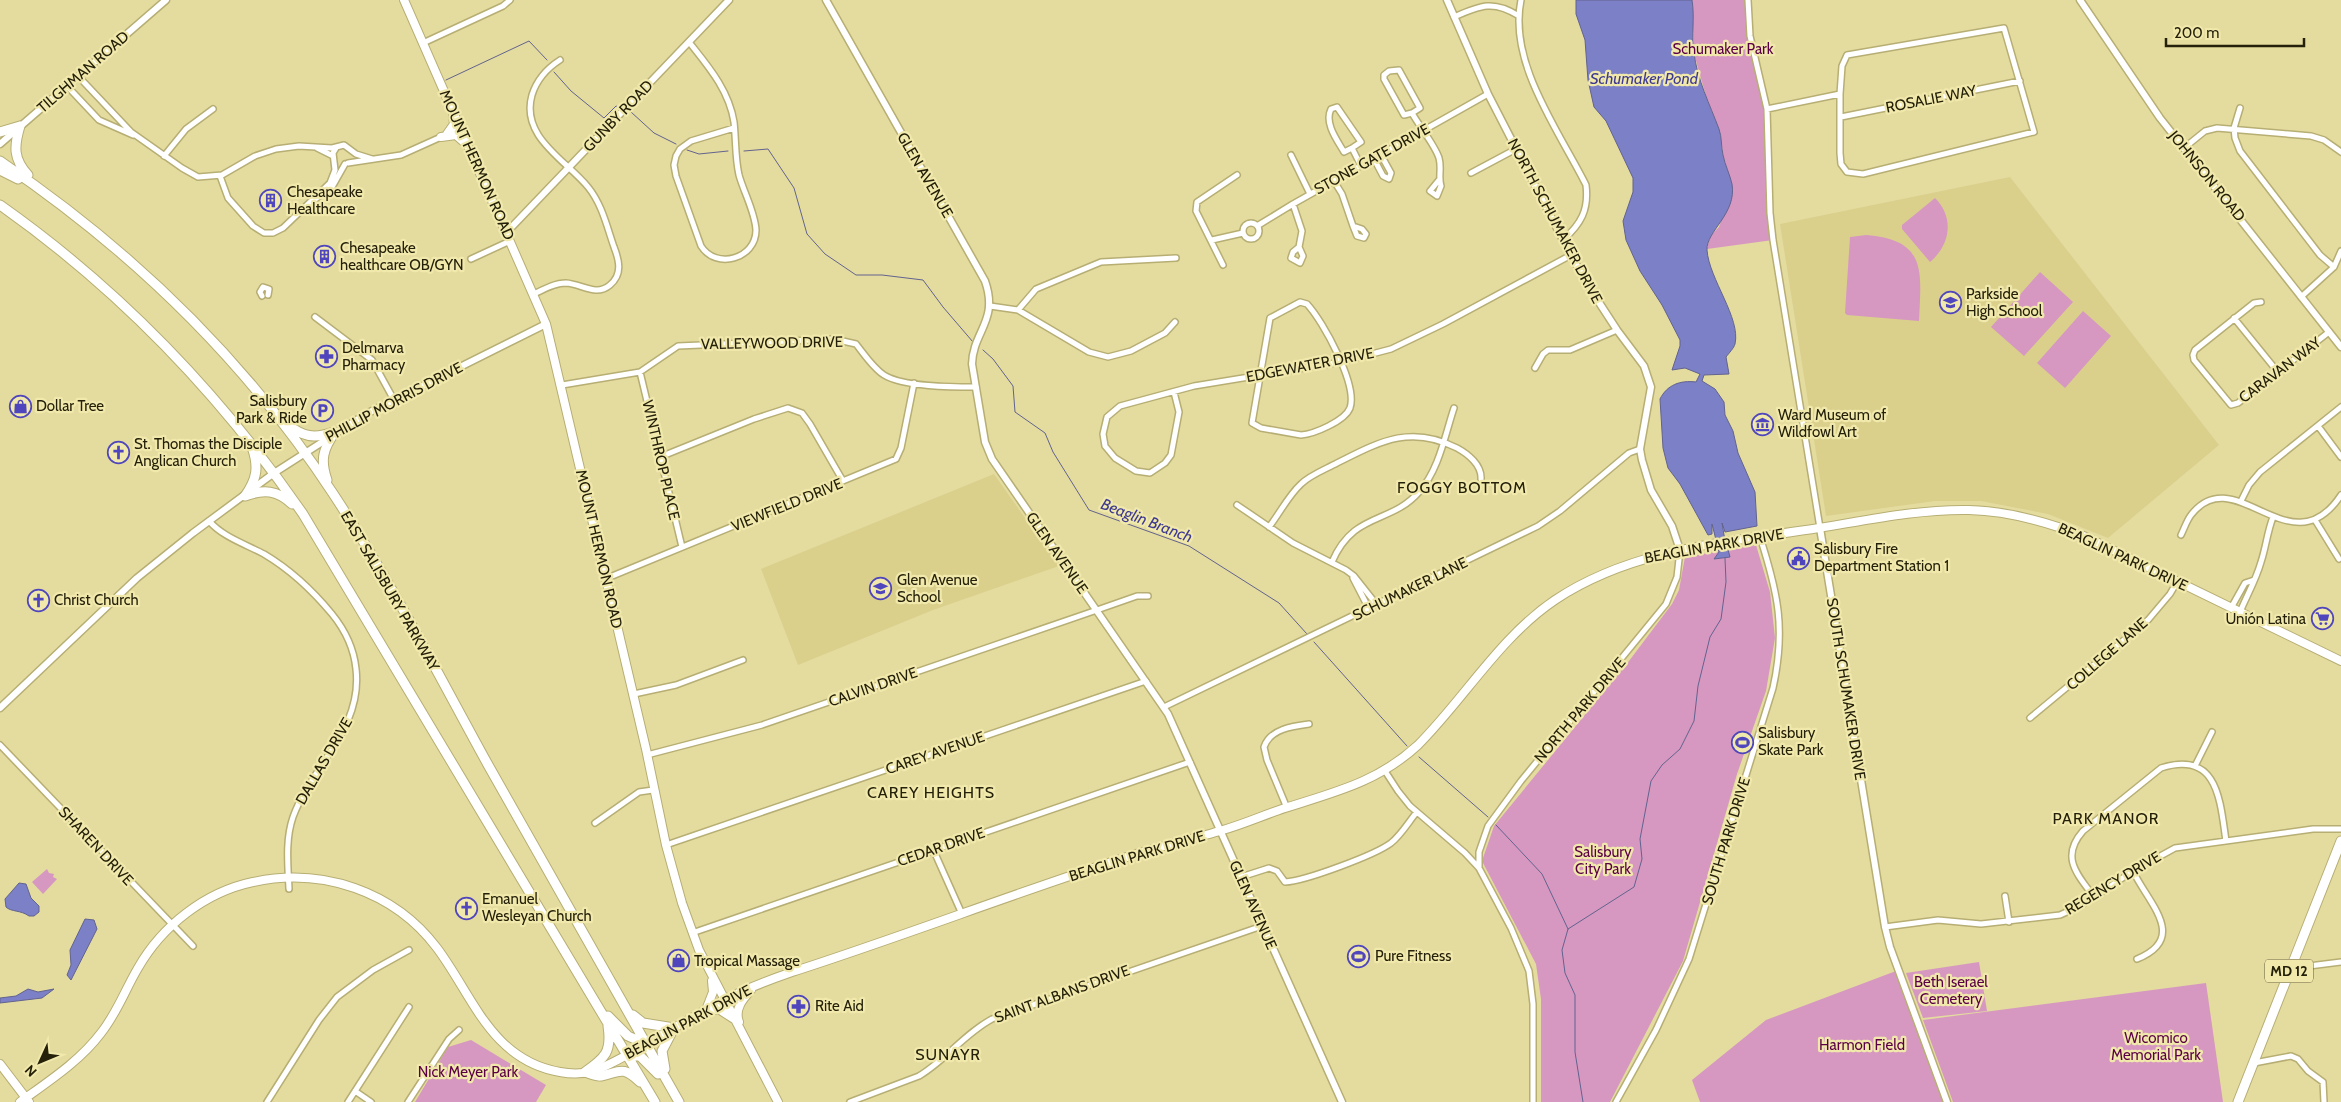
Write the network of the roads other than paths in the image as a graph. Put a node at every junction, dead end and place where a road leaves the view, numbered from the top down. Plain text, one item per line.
1 (166, 0) edge
2 (404, 0) edge
3 (510, 0) edge
4 (729, 0) edge
5 (826, 0) edge
6 (1447, 0) edge
7 (1521, 0) edge
8 (1748, 0) edge
9 (2080, 0) edge
10 (1454, 16) junction
11 (1519, 16) junction
12 (423, 42) junction
13 (689, 42) junction
14 (560, 60) dead end
15 (78, 76) junction
16 (2020, 81) junction
17 (67, 86) junction
18 (1488, 94) junction
19 (1840, 94) junction
20 (2240, 108) dead end
21 (213, 109) dead end
22 (452, 109) junction
23 (1767, 109) junction
24 (1412, 113) junction
25 (1841, 117) junction
26 (20, 126) junction
27 (461, 128) junction
28 (734, 128) junction
29 (2234, 128) junction
30 (0, 132) edge
31 (1422, 132) junction
32 (444, 136) junction
33 (140, 138) junction
34 (0, 144) edge
35 (468, 146) junction
36 (312, 147) junction
37 (336, 148) junction
38 (1352, 148) junction
39 (2184, 148) junction
40 (1516, 149) junction
41 (352, 151) junction
42 (2341, 152) edge
43 (1291, 155) dead end
44 (1381, 155) junction
45 (164, 156) junction
46 (334, 158) junction
47 (1374, 159) junction
48 (0, 160) edge
49 (372, 160) junction
50 (347, 163) junction
51 (1361, 166) junction
52 (567, 168) junction
53 (0, 170) edge
54 (1472, 173) dead end
55 (1237, 174) dead end
56 (220, 176) junction
57 (1439, 180) dead end
58 (1334, 181) junction
59 (40, 188) junction
60 (1310, 194) junction
61 (314, 200) junction
62 (1293, 204) junction
63 (0, 207) edge
64 (75, 215) junction
65 (1257, 226) junction
66 (1353, 226) dead end
67 (507, 232) junction
68 (1243, 233) junction
69 (1212, 240) junction
70 (1563, 240) junction
71 (510, 241) junction
72 (1299, 247) dead end
73 (2341, 251) edge
74 (1571, 255) junction
75 (1176, 258) dead end
76 (471, 259) dead end
77 (1223, 265) dead end
78 (2334, 267) junction
79 (534, 294) junction
80 (268, 295) dead end
81 (262, 296) dead end
82 (2301, 297) junction
83 (2261, 302) dead end
84 (990, 306) junction
85 (1018, 310) junction
86 (315, 317) dead end
87 (2234, 318) junction
88 (1175, 322) dead end
89 (546, 324) junction
90 (1617, 330) junction
91 (2329, 332) junction
92 (2341, 347) edge
93 (1341, 362) junction
94 (1535, 368) dead end
95 (2277, 371) junction
96 (640, 372) junction
97 (1260, 377) junction
98 (914, 383) junction
99 (562, 385) junction
100 (976, 387) junction
101 (1174, 392) junction
102 (394, 400) junction
103 (2341, 407) edge
104 (1454, 408) dead end
105 (278, 417) junction
106 (2318, 426) junction
107 (334, 432) junction
108 (250, 441) junction
109 (1443, 443) junction
110 (1640, 449) junction
111 (304, 452) junction
112 (660, 457) junction
113 (2341, 457) edge
114 (274, 473) junction
115 (1482, 479) dead end
116 (843, 481) junction
117 (332, 492) junction
118 (2341, 494) edge
119 (245, 496) junction
120 (2242, 501) junction
121 (1237, 505) dead end
122 (303, 514) junction
123 (2272, 517) junction
124 (2315, 520) junction
125 (209, 522) junction
126 (1269, 527) junction
127 (1820, 528) junction
128 (2181, 536) dead end
129 (1760, 537) junction
130 (682, 547) junction
131 (1680, 550) junction
132 (2339, 559) dead end
133 (1332, 562) junction
134 (1350, 573) junction
135 (605, 579) junction
136 (2254, 580) junction
137 (2177, 582) junction
138 (1148, 596) dead end
139 (1376, 605) junction
140 (2231, 608) junction
141 (1369, 609) junction
142 (1096, 610) junction
143 (2240, 612) junction
144 (742, 660) dead end
145 (2341, 662) edge
146 (1146, 681) junction
147 (634, 694) junction
148 (1164, 707) junction
149 (0, 708) edge
150 (2030, 718) dead end
151 (1309, 724) dead end
152 (2212, 732) dead end
153 (0, 745) edge
154 (647, 755) junction
155 (1190, 762) junction
156 (2195, 766) junction
157 (1386, 771) junction
158 (654, 790) junction
159 (1287, 808) junction
160 (1416, 813) junction
161 (595, 824) dead end
162 (2341, 829) edge
163 (1220, 831) junction
164 (2341, 840) edge
165 (2226, 841) junction
166 (666, 846) junction
167 (933, 849) junction
168 (1479, 868) junction
169 (2133, 871) junction
170 (288, 877) junction
171 (1241, 877) junction
172 (289, 889) dead end
173 (2005, 896) dead end
174 (2094, 897) junction
175 (962, 914) junction
176 (2009, 922) junction
177 (172, 926) junction
178 (1262, 926) junction
179 (1885, 926) junction
180 (692, 933) junction
181 (193, 946) dead end
182 (409, 950) dead end
183 (2137, 960) dead end
184 (2293, 962) junction
185 (2341, 962) edge
186 (708, 970) junction
187 (614, 986) junction
188 (755, 987) junction
189 (725, 1000) junction
190 (595, 1001) junction
191 (409, 1007) dead end
192 (706, 1010) junction
193 (607, 1021) junction
194 (736, 1021) junction
195 (674, 1028) junction
196 (459, 1030) dead end
197 (646, 1044) junction
198 (748, 1044) junction
199 (626, 1055) junction
200 (2253, 1063) junction
201 (0, 1064) edge
202 (585, 1072) junction
203 (647, 1089) junction
204 (355, 1091) junction
205 (25, 1101) edge
206 (267, 1102) edge
207 (348, 1102) edge
208 (371, 1102) edge
209 (408, 1102) edge
210 (655, 1102) edge
211 (677, 1102) edge
212 (683, 1102) edge
213 (778, 1102) edge
214 (850, 1102) edge
215 (1342, 1102) edge
216 (1533, 1102) edge
217 (1616, 1102) edge
218 (1947, 1102) edge
219 (2238, 1102) edge
220 (2324, 1102) edge

1 - 15 street, TILGHMAN ROAD
2 - 12 main road, MOUNT HERMON ROAD
3 - 12 street
4 - 13 street, GUNBY ROAD
5 - 84 street, GLEN AVENUE
6 - 10 street, NORTH SCHUMAKER DRIVE
7 - 11 street
8 - 23 street, SOUTH SCHUMAKER DRIVE
9 - 39 street, JOHNSON ROAD
10 - 11 street
10 - 18 street, NORTH SCHUMAKER DRIVE
11 - 70 street
12 - 22 main road, MOUNT HERMON ROAD
13 - 28 street
13 - 52 street, GUNBY ROAD
14 - 52 street
15 - 17 street, TILGHMAN ROAD
15 - 33 street
16 - 19 street
16 - 25 street, ROSALIE WAY
16 - 25 street
17 - 26 street, TILGHMAN ROAD
17 - 33 street
18 - 31 street, STONE GATE DRIVE
18 - 40 street, NORTH SCHUMAKER DRIVE
19 - 23 street
19 - 25 street
20 - 29 street
21 - 45 street
22 - 27 main road, MOUNT HERMON ROAD
22 - 32 main road
23 - 127 street, SOUTH SCHUMAKER DRIVE
24 - 24 street
24 - 31 street
26 - 30 main road
26 - 34 street, TILGHMAN ROAD
26 - 59 main road
27 - 32 street
27 - 35 main road, MOUNT HERMON ROAD
28 - 28 street
29 - 39 street
29 - 42 street
29 - 78 street
31 - 44 street, STONE GATE DRIVE
31 - 57 street
32 - 35 main road
32 - 49 street
33 - 45 street
35 - 67 main road, MOUNT HERMON ROAD
36 - 37 street
36 - 46 street
36 - 56 street
37 - 41 street
37 - 46 street
38 - 38 street
38 - 51 street
39 - 82 street, JOHNSON ROAD
40 - 54 street
40 - 70 street, NORTH SCHUMAKER DRIVE
41 - 49 street
41 - 50 street
43 - 60 street
44 - 47 street, STONE GATE DRIVE
44 - 47 street
45 - 56 street
46 - 50 street
46 - 61 street
47 - 51 street, STONE GATE DRIVE
48 - 59 main road, EAST SALISBURY PARKWAY
49 - 50 street
50 - 61 street
51 - 58 street, STONE GATE DRIVE
52 - 67 street, GUNBY ROAD
52 - 79 street
53 - 64 main road
55 - 69 street
56 - 61 street
58 - 60 street, STONE GATE DRIVE
58 - 66 street
59 - 64 main road, EAST SALISBURY PARKWAY
60 - 62 street, STONE GATE DRIVE
62 - 65 street, STONE GATE DRIVE
62 - 72 street
63 - 108 main road
64 - 105 main road, EAST SALISBURY PARKWAY
65 - 68 street, STONE GATE DRIVE
65 - 68 street, STONE GATE DRIVE
67 - 71 main road, MOUNT HERMON ROAD
68 - 69 street, STONE GATE DRIVE
69 - 77 street
70 - 74 street, NORTH SCHUMAKER DRIVE
71 - 76 street
71 - 79 main road, MOUNT HERMON ROAD
73 - 78 street
74 - 90 street, NORTH SCHUMAKER DRIVE
74 - 93 street, EDGEWATER DRIVE
75 - 85 street
78 - 82 street
79 - 89 main road, MOUNT HERMON ROAD
80 - 81 street
82 - 91 street, JOHNSON ROAD
83 - 87 street, CARAVAN WAY
84 - 85 street
84 - 100 street, GLEN AVENUE
85 - 88 street
86 - 102 street
87 - 95 street
87 - 95 street, CARAVAN WAY
89 - 99 main road, MOUNT HERMON ROAD
89 - 102 street, PHILLIP MORRIS DRIVE
90 - 94 street
90 - 110 street, NORTH SCHUMAKER DRIVE
91 - 92 street, JOHNSON ROAD
91 - 95 street, CARAVAN WAY
93 - 97 street, EDGEWATER DRIVE
93 - 97 street
93 - 97 street
96 - 98 street, VALLEYWOOD DRIVE
96 - 99 street, VALLEYWOOD DRIVE
96 - 112 street, WINTHROP PLACE
97 - 101 street, EDGEWATER DRIVE
98 - 100 street, VALLEYWOOD DRIVE
98 - 116 street, VIEWFIELD DRIVE
99 - 135 main road, MOUNT HERMON ROAD
100 - 142 street, GLEN AVENUE
101 - 101 street, EDGEWATER DRIVE
102 - 107 street, PHILLIP MORRIS DRIVE
103 - 106 street
104 - 109 street
105 - 107 main road
105 - 111 main road, EAST SALISBURY PARKWAY
106 - 113 street
106 - 120 street
107 - 111 street, PHILLIP MORRIS DRIVE
107 - 117 main road
108 - 114 main road
108 - 119 main road
109 - 115 street
109 - 126 street
109 - 133 street
110 - 131 street, NORTH SCHUMAKER DRIVE
110 - 139 street, SCHUMAKER LANE
111 - 114 street, PHILLIP MORRIS DRIVE
111 - 117 main road, EAST SALISBURY PARKWAY
112 - 116 street
112 - 130 street, WINTHROP PLACE
114 - 119 street, PHILLIP MORRIS DRIVE
114 - 122 main road
116 - 130 street, VIEWFIELD DRIVE
117 - 187 main road, EAST SALISBURY PARKWAY
118 - 124 street
119 - 122 main road
119 - 125 street, PHILLIP MORRIS DRIVE
120 - 123 street
120 - 128 street
121 - 126 street
122 - 190 main road
123 - 124 street
123 - 136 street
124 - 132 street
125 - 149 street, PHILLIP MORRIS DRIVE
125 - 170 street, DALLAS DRIVE
126 - 133 street
127 - 129 main road, BEAGLIN PARK DRIVE
127 - 137 main road, BEAGLIN PARK DRIVE
127 - 179 street, SOUTH SCHUMAKER DRIVE
129 - 131 main road, BEAGLIN PARK DRIVE
129 - 217 street, SOUTH PARK DRIVE
130 - 135 street, VIEWFIELD DRIVE
131 - 157 main road, BEAGLIN PARK DRIVE
131 - 168 street, NORTH PARK DRIVE
133 - 134 street
134 - 139 street
134 - 141 street
135 - 147 main road, MOUNT HERMON ROAD
136 - 140 street
136 - 143 street
137 - 140 main road, BEAGLIN PARK DRIVE
137 - 150 street, COLLEGE LANE
138 - 142 street, CALVIN DRIVE
139 - 141 street, SCHUMAKER LANE
140 - 143 main road, BEAGLIN PARK DRIVE
141 - 148 street, SCHUMAKER LANE
142 - 146 street, GLEN AVENUE
142 - 154 street, CALVIN DRIVE
143 - 145 main road, BEAGLIN PARK DRIVE
144 - 147 street
146 - 148 street, GLEN AVENUE
146 - 166 street, CAREY AVENUE
147 - 154 main road, MOUNT HERMON ROAD
148 - 155 street, GLEN AVENUE
151 - 159 street
152 - 156 street
153 - 177 street, SHAREN DRIVE
154 - 158 main road, MOUNT HERMON ROAD
155 - 163 street, GLEN AVENUE
155 - 167 street, CEDAR DRIVE
156 - 165 street
156 - 174 street
157 - 159 main road, BEAGLIN PARK DRIVE
157 - 160 street
158 - 161 street
158 - 166 main road, MOUNT HERMON ROAD
159 - 163 main road, BEAGLIN PARK DRIVE
160 - 168 street
160 - 171 street
162 - 165 street, REGENCY DRIVE
163 - 171 street, GLEN AVENUE
163 - 175 main road, BEAGLIN PARK DRIVE
164 - 184 main road, MD 12
165 - 169 street, REGENCY DRIVE
166 - 180 main road, MOUNT HERMON ROAD
167 - 175 street
167 - 180 street, CEDAR DRIVE
168 - 216 street
169 - 174 street, REGENCY DRIVE
169 - 183 street
170 - 172 street, DALLAS DRIVE
170 - 177 main road, BEAGLIN PARK DRIVE
170 - 202 main road, BEAGLIN PARK DRIVE
171 - 178 street, GLEN AVENUE
173 - 176 street
174 - 176 street, REGENCY DRIVE
175 - 188 main road, BEAGLIN PARK DRIVE
176 - 179 street, REGENCY DRIVE
177 - 181 street, SHAREN DRIVE
177 - 205 main road, BEAGLIN PARK DRIVE
178 - 214 street, SAINT ALBANS DRIVE
178 - 215 street, GLEN AVENUE
179 - 218 street, SOUTH SCHUMAKER DRIVE
180 - 186 main road, MOUNT HERMON ROAD
182 - 206 street
184 - 185 street
184 - 200 main road, MD 12
186 - 189 main road, MOUNT HERMON ROAD
186 - 192 main road
187 - 195 main road
187 - 197 main road, EAST SALISBURY PARKWAY
188 - 189 main road, BEAGLIN PARK DRIVE
188 - 198 main road
189 - 192 main road, BEAGLIN PARK DRIVE
189 - 194 main road, MOUNT HERMON ROAD
190 - 193 main road
190 - 197 main road
191 - 204 street
192 - 194 main road
192 - 195 main road, BEAGLIN PARK DRIVE
193 - 199 main road
193 - 202 main road
194 - 198 main road, MOUNT HERMON ROAD
195 - 197 main road, BEAGLIN PARK DRIVE
195 - 212 main road
196 - 209 street
197 - 199 main road, BEAGLIN PARK DRIVE
197 - 211 main road, EAST SALISBURY PARKWAY
198 - 213 main road, MOUNT HERMON ROAD
199 - 202 main road, BEAGLIN PARK DRIVE
199 - 203 main road
199 - 211 main road
200 - 219 main road, MD 12
200 - 220 street
201 - 205 main road
202 - 203 main road
203 - 210 main road
204 - 207 street
204 - 208 street

